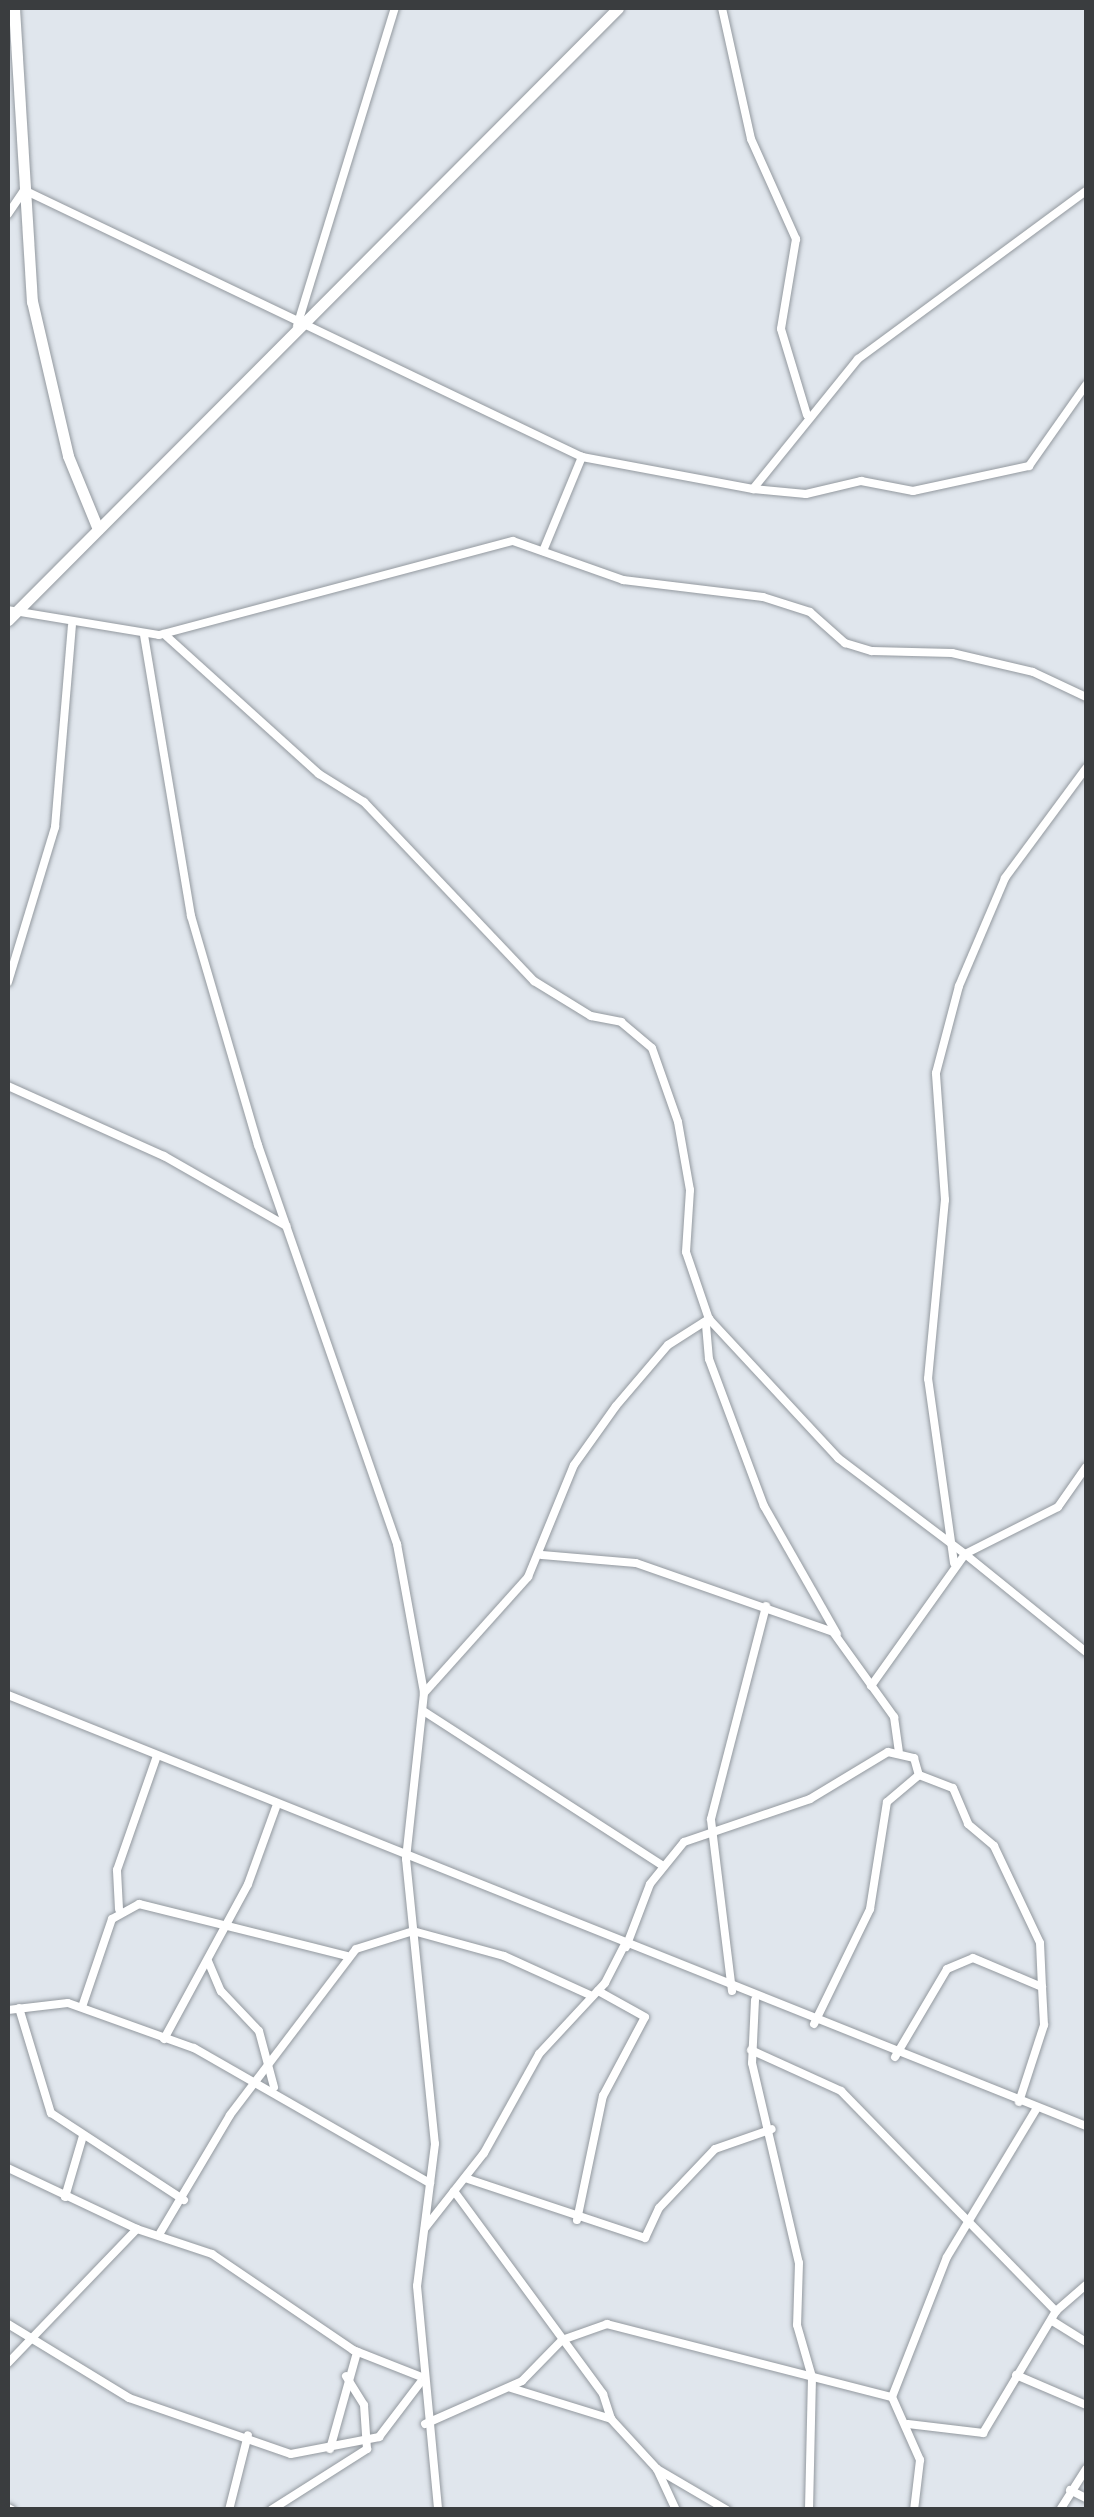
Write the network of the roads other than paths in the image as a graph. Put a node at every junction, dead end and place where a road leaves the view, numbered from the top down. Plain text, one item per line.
1 (14, 8) edge
2 (395, 8) edge
3 (618, 8) edge
4 (722, 8) edge
5 (24, 190) junction
6 (1086, 191) edge
7 (8, 214) edge
8 (297, 326) junction
9 (1086, 385) edge
10 (807, 415) junction
11 (582, 457) junction
12 (753, 488) junction
13 (98, 529) junction
14 (544, 550) junction
15 (10, 614) edge
16 (72, 626) junction
17 (164, 634) junction
18 (144, 635) junction
19 (1086, 698) edge
20 (1086, 768) edge
21 (8, 982) edge
22 (8, 1086) edge
23 (286, 1226) junction
24 (708, 1322) junction
25 (1086, 1467) edge
26 (954, 1546) junction
27 (542, 1554) junction
28 (965, 1554) junction
29 (954, 1563) junction
30 (754, 1604) junction
31 (766, 1606) junction
32 (758, 1618) junction
33 (836, 1634) junction
34 (1086, 1652) edge
35 (871, 1686) junction
36 (424, 1693) junction
37 (8, 1695) edge
38 (425, 1712) junction
39 (900, 1752) junction
40 (158, 1756) junction
41 (920, 1774) junction
42 (276, 1807) junction
43 (714, 1830) junction
44 (406, 1859) junction
45 (663, 1866) junction
46 (119, 1909) junction
47 (224, 1926) junction
48 (413, 1931) junction
49 (625, 1946) junction
50 (347, 1956) junction
51 (208, 1962) junction
52 (1042, 1987) junction
53 (732, 1990) junction
54 (594, 1993) junction
55 (756, 2000) junction
56 (82, 2007) junction
57 (19, 2008) junction
58 (8, 2010) edge
59 (814, 2024) junction
60 (164, 2039) junction
61 (751, 2050) junction
62 (895, 2057) junction
63 (269, 2070) junction
64 (256, 2080) junction
65 (274, 2089) junction
66 (1019, 2102) junction
67 (1037, 2108) junction
68 (1086, 2126) edge
69 (772, 2130) junction
70 (83, 2136) junction
71 (8, 2168) edge
72 (465, 2178) junction
73 (430, 2183) junction
74 (454, 2191) junction
75 (65, 2197) junction
76 (184, 2200) junction
77 (577, 2220) junction
78 (965, 2227) junction
79 (137, 2228) junction
80 (425, 2228) junction
81 (160, 2233) junction
82 (1086, 2285) edge
83 (1056, 2311) junction
84 (1054, 2322) junction
85 (8, 2324) edge
86 (30, 2338) junction
87 (1083, 2338) edge
88 (562, 2340) junction
89 (357, 2352) junction
90 (8, 2363) edge
91 (346, 2376) junction
92 (1016, 2376) junction
93 (812, 2377) junction
94 (420, 2380) junction
95 (508, 2388) junction
96 (892, 2397) junction
97 (1086, 2405) edge
98 (611, 2420) junction
99 (425, 2424) junction
100 (908, 2424) junction
101 (248, 2435) junction
102 (372, 2439) junction
103 (330, 2449) junction
104 (657, 2469) junction
105 (1086, 2470) edge
106 (1070, 2490) junction
107 (1086, 2498) edge
108 (229, 2510) edge
109 (271, 2510) edge
110 (438, 2510) edge
111 (676, 2510) edge
112 (728, 2510) edge
113 (809, 2510) edge
114 (914, 2510) edge
115 (1060, 2510) edge

1 - 5 street
2 - 8 street
3 - 8 street
4 - 10 street
5 - 7 street
5 - 8 street
5 - 13 street
6 - 10 street
8 - 11 street
8 - 13 street
9 - 12 street
10 - 12 street
11 - 12 street
11 - 14 street
13 - 15 street
14 - 17 street
14 - 19 street
15 - 16 street
16 - 18 street
16 - 21 street
17 - 18 street
17 - 24 street
18 - 23 street
20 - 26 street
22 - 23 street
23 - 36 street
24 - 26 street
24 - 27 street
24 - 33 street
25 - 28 street
26 - 28 street
26 - 29 street
27 - 30 street
27 - 36 street
28 - 29 street
28 - 34 street
29 - 35 street
30 - 31 street
30 - 32 street
31 - 32 street
31 - 33 street
32 - 43 street
33 - 35 street
35 - 39 street
36 - 38 street
37 - 40 street
38 - 44 street
38 - 45 street
39 - 41 street
39 - 43 street
40 - 42 street
40 - 46 street
41 - 52 street
41 - 59 street
42 - 44 street
42 - 47 street
43 - 45 street
43 - 53 street
44 - 48 street
44 - 49 street
45 - 49 street
46 - 47 street
46 - 56 street
47 - 50 street
47 - 51 street
48 - 50 street
48 - 54 street
48 - 73 street
49 - 53 street
49 - 54 street
50 - 63 street
51 - 60 street
51 - 63 street
52 - 62 street
52 - 66 street
53 - 55 street
54 - 72 street
54 - 77 street
55 - 59 street
55 - 61 street
56 - 57 street
56 - 60 street
57 - 58 street
57 - 70 street
59 - 62 street
60 - 64 street
61 - 69 street
61 - 78 street
62 - 66 street
63 - 64 street
63 - 65 street
64 - 65 street
64 - 76 street
65 - 73 street
66 - 67 street
67 - 68 street
67 - 78 street
69 - 77 street
69 - 93 street
70 - 75 street
70 - 76 street
71 - 75 street
72 - 74 street
72 - 77 street
73 - 80 street
74 - 80 street
74 - 88 street
75 - 79 street
76 - 81 street
78 - 83 street
78 - 96 street
79 - 81 street
79 - 86 street
80 - 94 street
81 - 89 street
82 - 83 street
83 - 84 street
84 - 87 street
84 - 92 street
85 - 86 street
86 - 90 street
86 - 101 street
88 - 93 street
88 - 95 street
88 - 98 street
89 - 91 street
89 - 94 street
91 - 102 street
91 - 103 street
92 - 97 street
92 - 100 street
93 - 96 street
93 - 113 street
94 - 99 street
94 - 102 street
95 - 98 street
95 - 99 street
96 - 100 street
98 - 104 street
99 - 110 street
100 - 114 street
101 - 103 street
101 - 108 street
102 - 103 street
102 - 109 street
104 - 111 street
104 - 112 street
105 - 106 street
106 - 107 street
106 - 115 street

